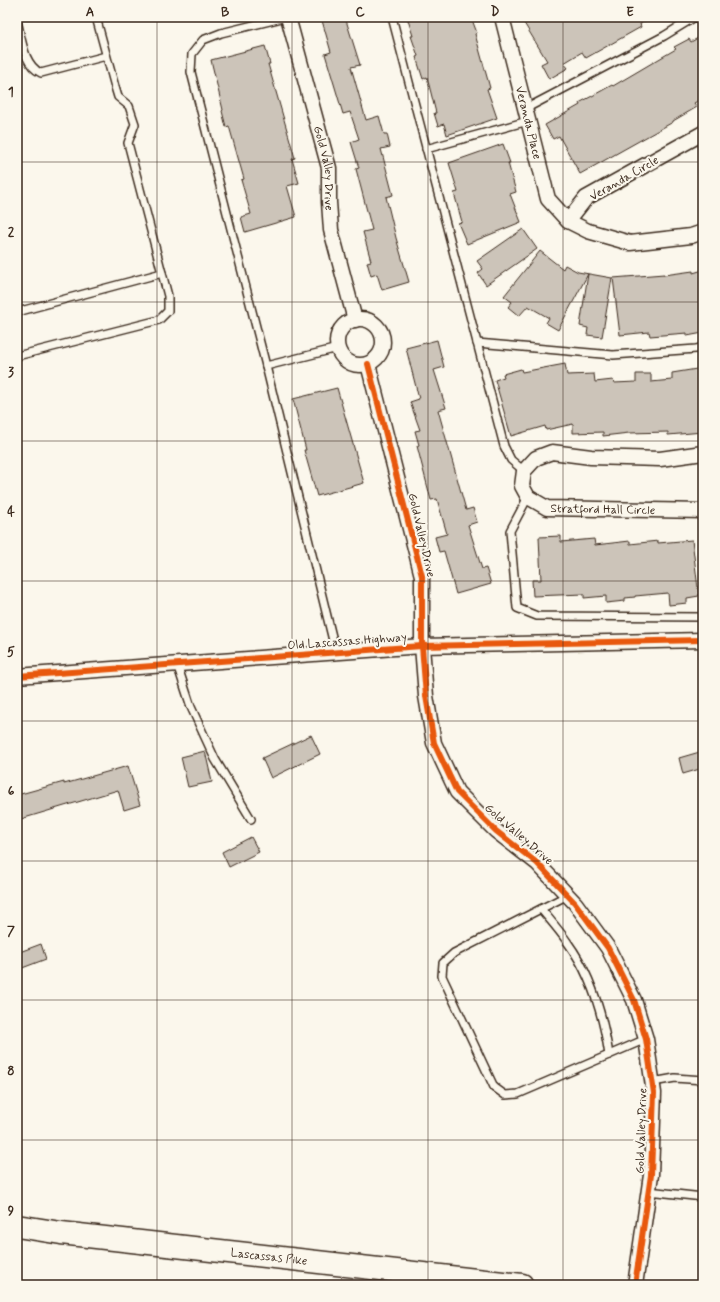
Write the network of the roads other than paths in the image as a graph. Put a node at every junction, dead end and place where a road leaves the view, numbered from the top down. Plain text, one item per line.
1 (96, 17) edge
2 (287, 17) edge
3 (392, 17) edge
4 (502, 17) edge
5 (696, 17) edge
6 (17, 21) edge
7 (106, 56) junction
8 (527, 115) junction
9 (703, 133) edge
10 (426, 149) junction
11 (568, 221) junction
12 (703, 232) edge
13 (162, 273) junction
14 (17, 312) edge
15 (355, 320) junction
16 (477, 343) junction
17 (703, 347) edge
18 (338, 348) junction
19 (17, 356) edge
20 (368, 364) junction
21 (266, 366) junction
22 (703, 453) edge
23 (524, 471) junction
24 (528, 497) junction
25 (703, 511) edge
26 (703, 617) edge
27 (703, 640) edge
28 (422, 646) junction
29 (336, 653) junction
30 (177, 664) junction
31 (17, 676) edge
32 (251, 819) dead end
33 (568, 895) junction
34 (541, 909) junction
35 (646, 1039) junction
36 (609, 1055) junction
37 (703, 1080) edge
38 (653, 1082) junction
39 (648, 1191) junction
40 (703, 1197) edge
41 (17, 1226) edge
42 (522, 1285) edge
43 (635, 1285) edge

1 - 7 lane
2 - 15 street, Gold Valley Drive
2 - 21 lane
3 - 10 lane
4 - 8 street, Veranda Place
5 - 8 lane
6 - 7 lane
7 - 13 lane
8 - 10 lane
8 - 11 street, Veranda Place
9 - 11 street, Veranda Circle
10 - 16 lane
11 - 12 street
13 - 14 lane
13 - 19 lane
15 - 18 street
15 - 20 street
16 - 17 lane
16 - 23 lane
18 - 20 street
18 - 21 lane
20 - 28 street, Gold Valley Drive
21 - 29 lane
22 - 23 street
23 - 24 street
24 - 25 street, Stratford Hall Circle
24 - 26 lane
27 - 28 street, Old Lascassas Highway
28 - 29 street, Old Lascassas Highway
28 - 33 street, Gold Valley Drive
29 - 30 street, Old Lascassas Highway
30 - 31 street, Old Lascassas Highway
30 - 32 lane
33 - 34 lane
33 - 35 street, Gold Valley Drive
34 - 36 lane
34 - 36 lane
35 - 36 lane
35 - 38 street, Gold Valley Drive
37 - 38 lane
38 - 39 street, Gold Valley Drive
39 - 40 lane
39 - 43 street, Gold Valley Drive
41 - 42 main road, Lascassas Pike

